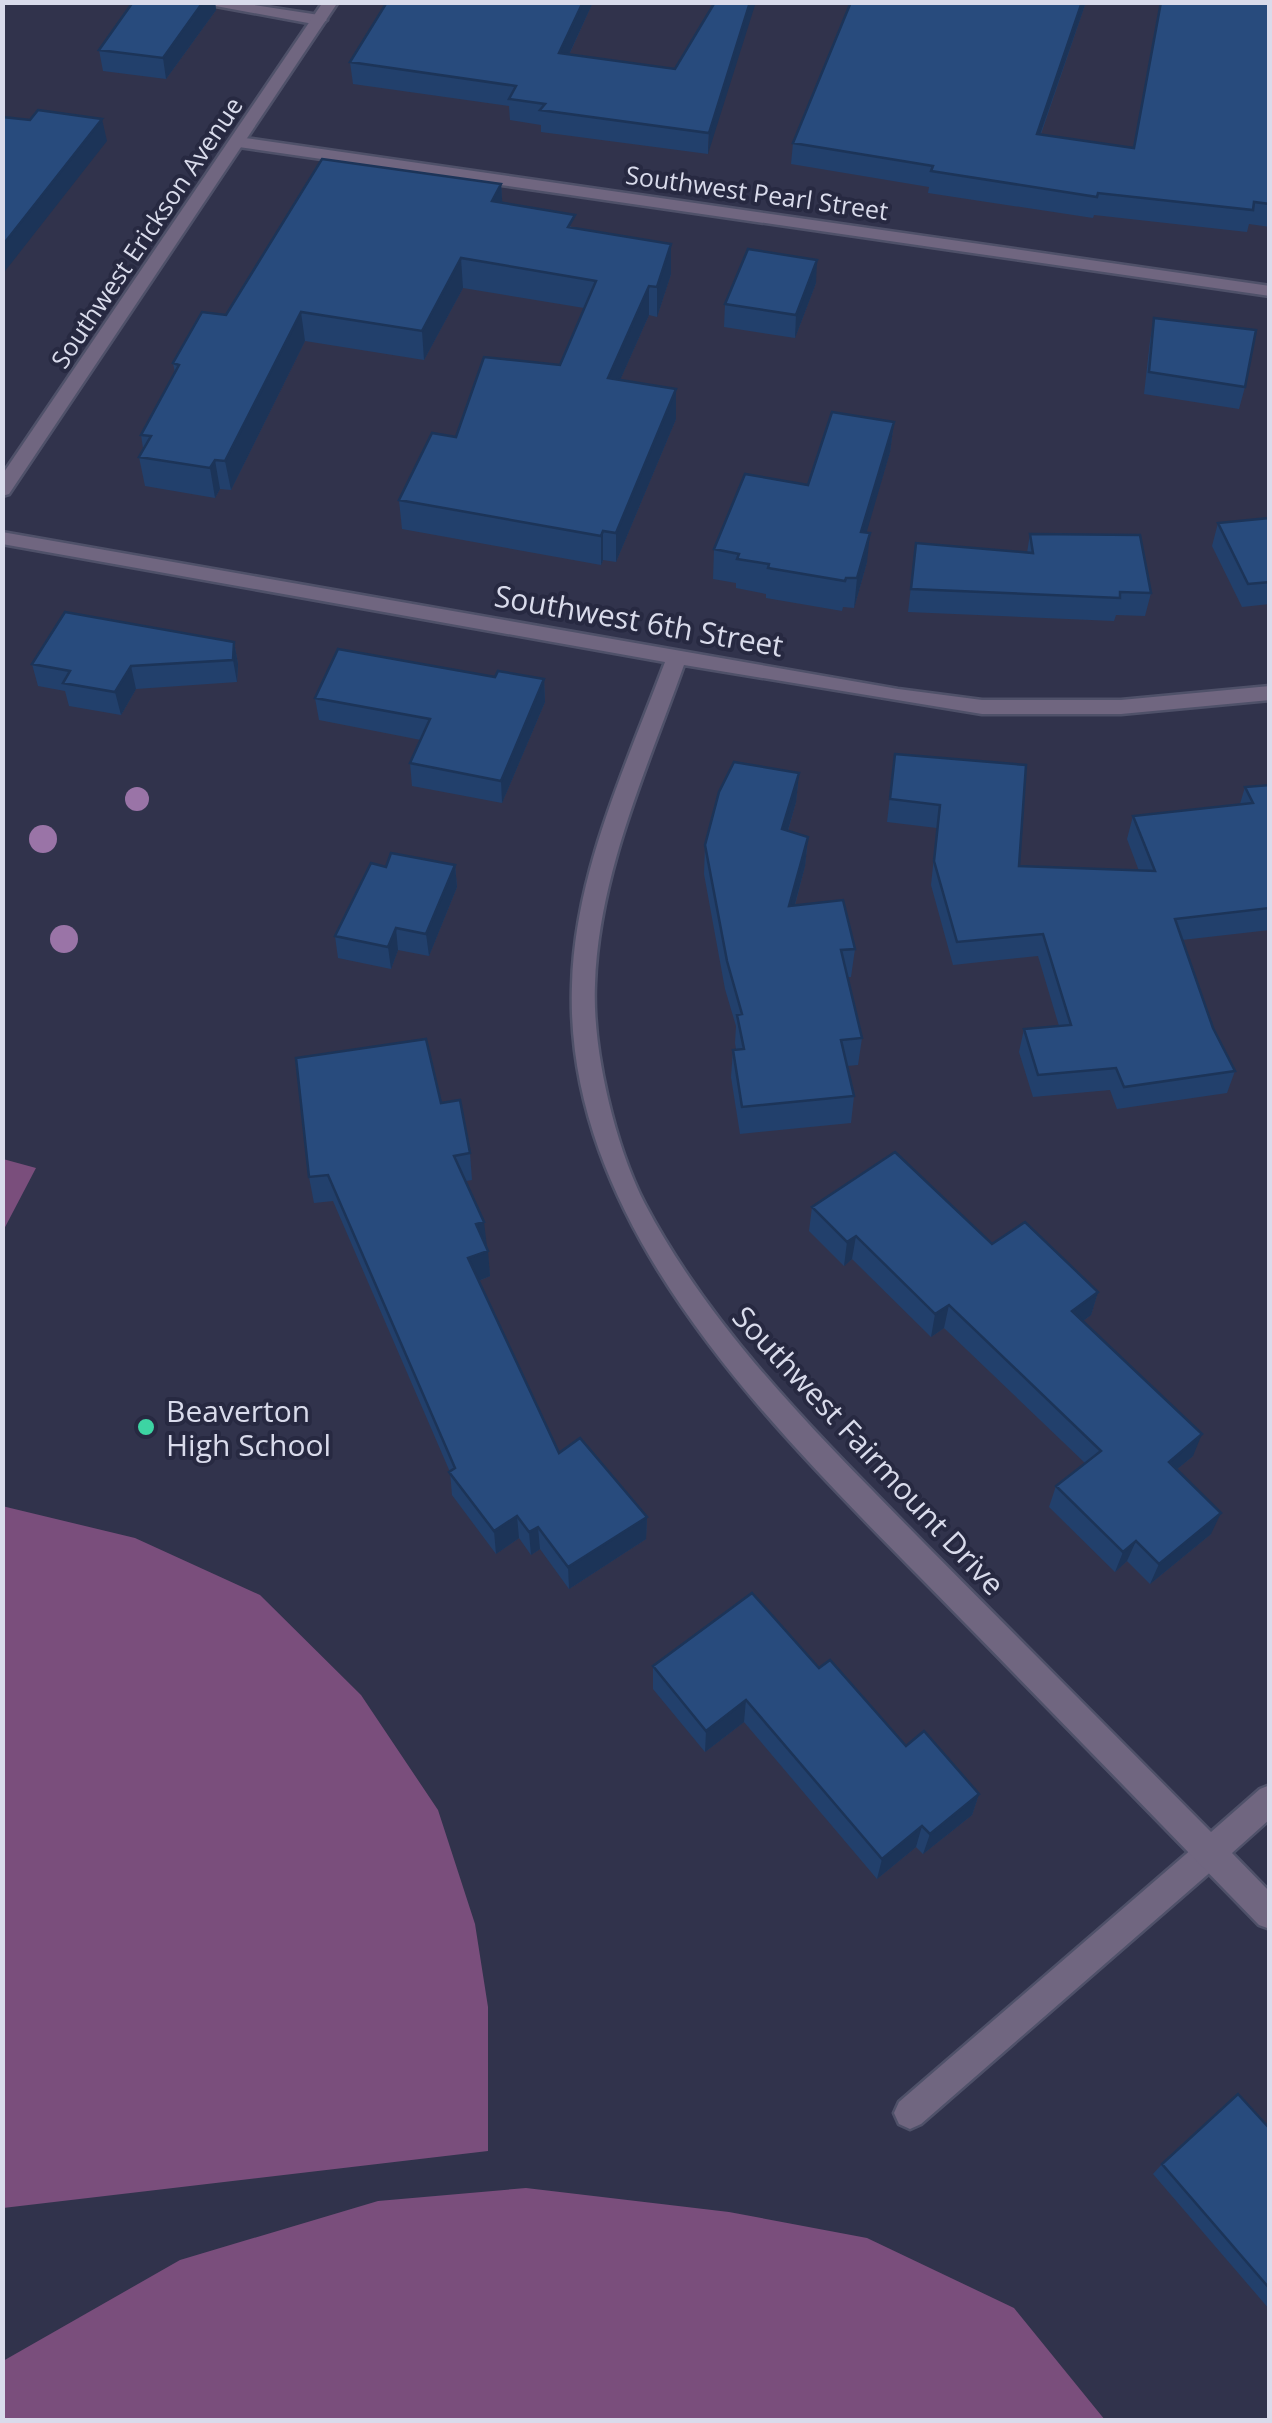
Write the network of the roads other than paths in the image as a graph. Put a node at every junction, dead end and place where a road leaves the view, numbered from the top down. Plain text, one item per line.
1 (201, 2) edge
2 (331, 2) edge
3 (319, 20) junction
4 (238, 142) junction
5 (1270, 291) edge
6 (2, 490) edge
7 (2, 538) edge
8 (677, 657) junction
9 (1270, 693) edge
10 (1270, 1798) edge
11 (1211, 1852) junction
12 (1270, 1914) edge
13 (910, 2113) dead end

1 - 3 street
2 - 3 street, Southwest Erickson Avenue
3 - 4 street, Southwest Erickson Avenue
4 - 5 street, Southwest Pearl Street
4 - 6 street, Southwest Erickson Avenue
7 - 8 street, Southwest 6th Street
8 - 9 street, Southwest 6th Street
8 - 11 street, Southwest Fairmount Drive
10 - 11 street
11 - 12 street, Southwest Fairmount Drive
11 - 13 street

